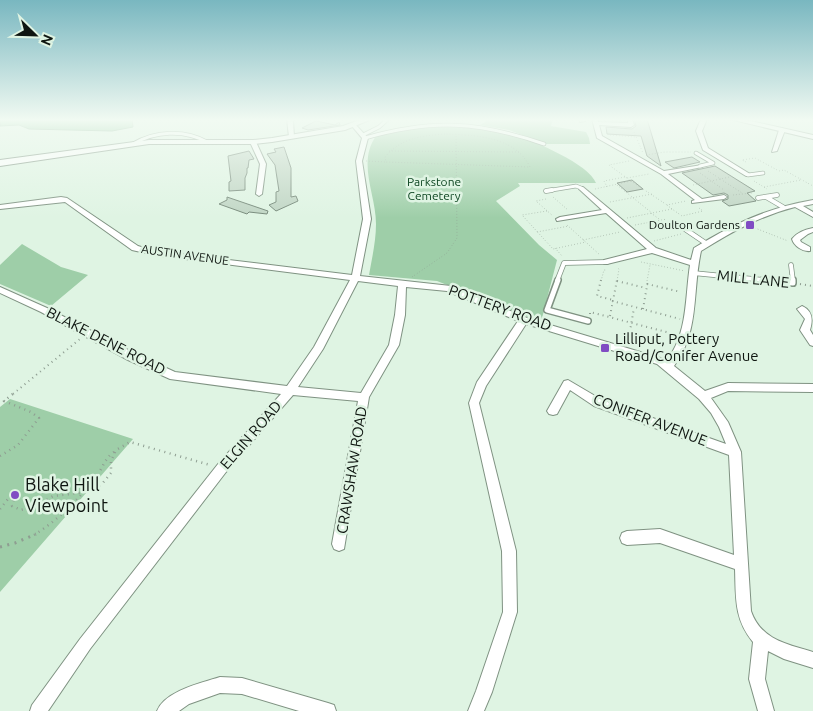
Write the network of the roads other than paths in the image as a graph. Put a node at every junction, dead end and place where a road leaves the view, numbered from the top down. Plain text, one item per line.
1 (76, 152) edge
2 (258, 152) edge
3 (361, 152) edge
4 (624, 152) edge
5 (710, 152) edge
6 (696, 153) road end
7 (746, 162) road end
8 (0, 163) edge
9 (730, 165) junction
10 (700, 170) joint
11 (662, 172) junction
12 (763, 173) dead end
13 (748, 175) joint
14 (583, 189) joint
15 (546, 191) dead end
16 (259, 194) dead end
17 (725, 194) road end
18 (777, 195) dead end
19 (766, 197) junction
20 (758, 198) dead end
21 (813, 202) edge
22 (796, 205) junction
23 (0, 207) edge
24 (783, 207) junction
25 (608, 211) junction
26 (813, 215) edge
27 (560, 219) road end
28 (673, 219) road end
29 (813, 230) edge
30 (707, 244) junction
31 (653, 250) junction
32 (810, 251) edge
33 (609, 262) joint
34 (693, 263) junction
35 (791, 265) dead end
36 (693, 273) junction
37 (356, 278) junction
38 (402, 284) junction
39 (0, 290) edge
40 (802, 309) dead end
41 (524, 320) junction
42 (811, 320) edge
43 (588, 321) road end
44 (813, 343) edge
45 (668, 366) junction
46 (813, 388) edge
47 (290, 391) junction
48 (703, 396) junction
49 (364, 397) junction
50 (553, 411) dead end
51 (735, 452) junction
52 (626, 538) dead end
53 (340, 544) dead end
54 (740, 564) junction
55 (761, 640) junction
56 (813, 660) edge
57 (38, 711) edge
58 (165, 711) edge
59 (328, 711) edge
60 (476, 711) edge
61 (766, 711) edge

1 - 8 main road
2 - 16 street
3 - 37 street, ELGIN ROAD
4 - 11 street
5 - 9 street
6 - 10 lane
7 - 9 street
9 - 13 street
10 - 11 street
11 - 17 street
12 - 13 lane
14 - 15 lane
14 - 25 street
18 - 19 lane
19 - 20 lane
19 - 24 lane
21 - 22 street
22 - 24 street
22 - 26 street
23 - 37 street, AUSTIN AVENUE
24 - 30 street
25 - 27 street
25 - 31 street
28 - 30 lane
29 - 32 street
30 - 34 street
31 - 33 street
31 - 34 street
33 - 43 lane
34 - 36 street
35 - 36 lane, MILL LANE
36 - 45 street
37 - 38 street, POTTERY ROAD
37 - 47 street, ELGIN ROAD
38 - 41 street, POTTERY ROAD
38 - 49 street, CRAWSHAW ROAD
39 - 47 street, BLAKE DENE ROAD
40 - 42 street
41 - 45 street, POTTERY ROAD
41 - 60 street
42 - 44 street
45 - 48 street, POTTERY ROAD
46 - 48 street
47 - 49 street, BLAKE DENE ROAD
47 - 57 street, ELGIN ROAD
48 - 51 street, CONIFER AVENUE
49 - 53 street, CRAWSHAW ROAD
50 - 51 street, CONIFER AVENUE
51 - 54 street, CONIFER AVENUE
52 - 54 street
54 - 55 street, CONIFER AVENUE
55 - 56 street
55 - 61 street
58 - 59 street

